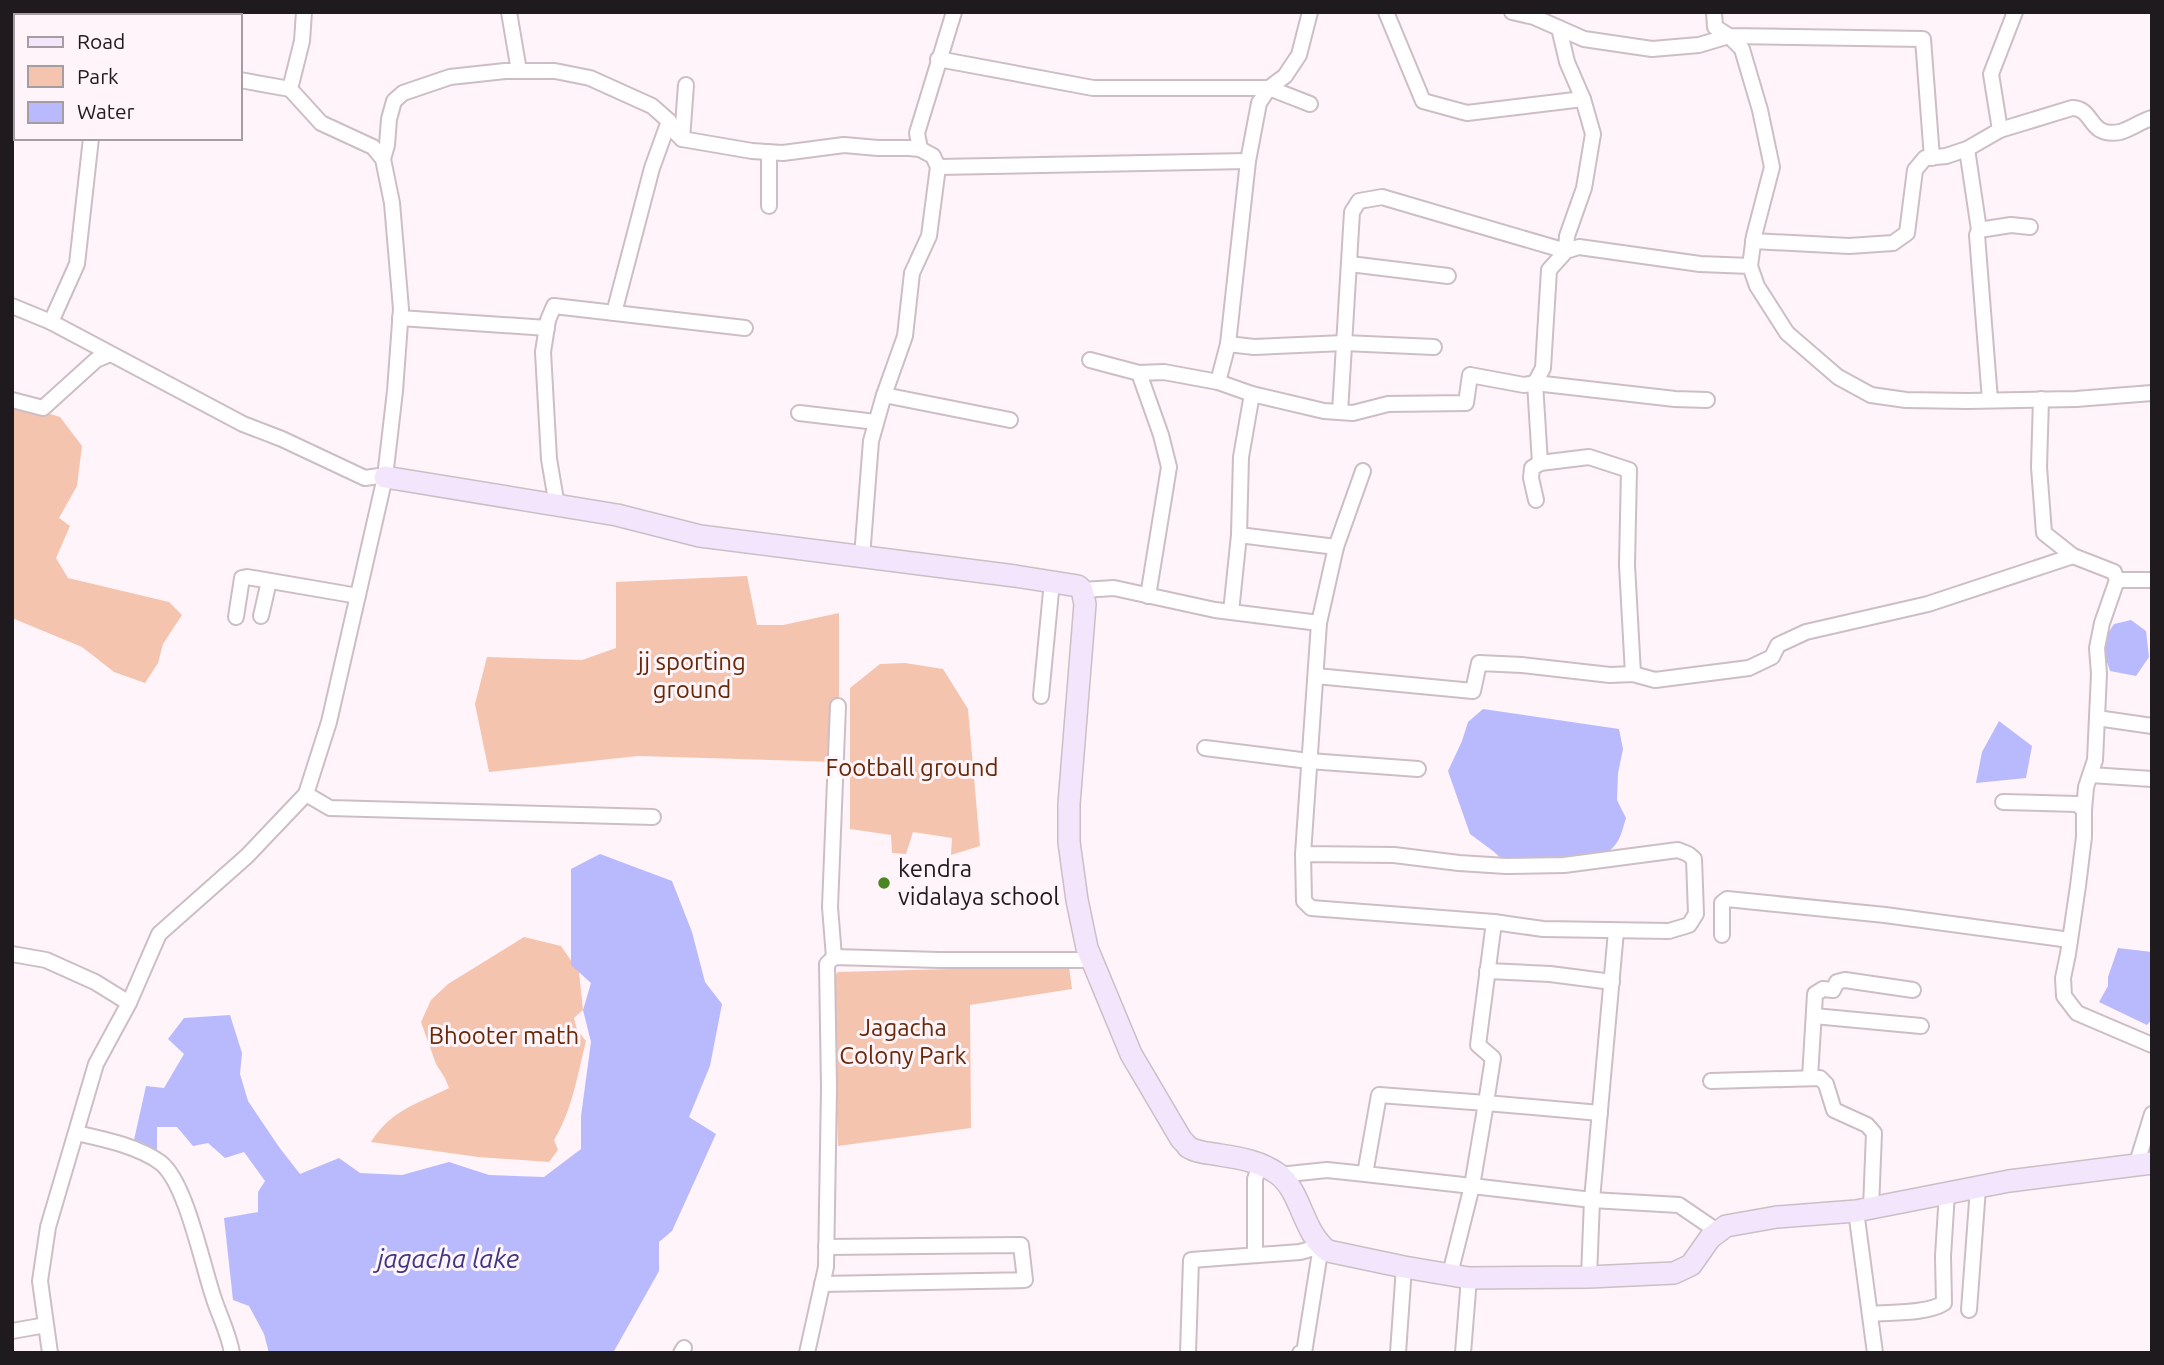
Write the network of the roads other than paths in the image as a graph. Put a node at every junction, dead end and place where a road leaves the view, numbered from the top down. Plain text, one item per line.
1 (304, 12) edge
2 (509, 12) edge
3 (954, 12) edge
4 (1310, 12) edge
5 (1386, 12) edge
6 (1512, 12) edge
7 (1714, 12) edge
8 (2015, 12) edge
9 (1559, 28) junction
10 (1729, 36) junction
11 (938, 59) junction
12 (519, 71) junction
13 (242, 80) edge
14 (686, 85) dead end
15 (1269, 88) junction
16 (290, 89) junction
17 (1583, 99) junction
18 (1310, 104) dead end
19 (2152, 118) edge
20 (669, 121) junction
21 (2000, 130) junction
22 (682, 139) junction
23 (91, 140) edge
24 (920, 149) junction
25 (1967, 149) junction
26 (769, 152) junction
27 (1932, 158) junction
28 (383, 159) junction
29 (1248, 161) junction
30 (939, 167) junction
31 (769, 206) dead end
32 (2030, 227) dead end
33 (1979, 230) junction
34 (1753, 241) junction
35 (1566, 251) junction
36 (1350, 264) junction
37 (1750, 266) junction
38 (1448, 276) dead end
39 (12, 306) edge
40 (614, 313) junction
41 (400, 318) junction
42 (51, 322) junction
43 (547, 328) junction
44 (745, 328) dead end
45 (1228, 344) junction
46 (1343, 344) junction
47 (1434, 347) dead end
48 (110, 354) junction
49 (1090, 360) dead end
50 (1139, 373) junction
51 (1218, 382) junction
52 (1535, 383) junction
53 (2152, 393) edge
54 (1252, 394) junction
55 (884, 395) junction
56 (2041, 399) junction
57 (12, 400) edge
58 (1707, 400) dead end
59 (1990, 400) junction
60 (1340, 412) junction
61 (799, 413) dead end
62 (1010, 420) dead end
63 (876, 422) junction
64 (1540, 463) junction
65 (1363, 471) dead end
66 (386, 476) junction
67 (1536, 500) dead end
68 (557, 506) junction
69 (1239, 535) junction
70 (1336, 547) junction
71 (2073, 555) junction
72 (862, 558) junction
73 (2117, 580) junction
74 (2152, 580) edge
75 (269, 581) junction
76 (1052, 581) junction
77 (1082, 590) junction
78 (358, 596) junction
79 (1148, 596) junction
80 (1231, 612) junction
81 (236, 617) dead end
82 (261, 617) dead end
83 (1319, 623) junction
84 (1633, 674) junction
85 (1315, 676) junction
86 (1041, 696) dead end
87 (838, 706) dead end
88 (2097, 718) junction
89 (2152, 726) edge
90 (1205, 748) dead end
91 (1310, 761) junction
92 (1418, 769) dead end
93 (2090, 775) junction
94 (2152, 779) edge
95 (306, 794) junction
96 (2003, 802) dead end
97 (2084, 810) junction
98 (653, 817) dead end
99 (1303, 854) junction
100 (1494, 922) junction
101 (1616, 931) junction
102 (1722, 935) dead end
103 (2070, 940) junction
104 (12, 954) edge
105 (834, 957) junction
106 (1092, 960) junction
107 (1487, 971) junction
108 (1612, 982) junction
109 (1913, 990) dead end
110 (129, 1003) junction
111 (1814, 1016) junction
112 (1922, 1026) dead end
113 (2152, 1045) edge
114 (1810, 1078) junction
115 (1711, 1082) dead end
116 (1486, 1103) junction
117 (1600, 1113) junction
118 (2152, 1114) edge
119 (75, 1133) junction
120 (2144, 1164) edge
121 (1270, 1170) junction
122 (1365, 1174) junction
123 (1472, 1186) junction
124 (1978, 1188) junction
125 (1947, 1193) junction
126 (1592, 1200) junction
127 (1863, 1210) junction
128 (1717, 1231) junction
129 (1321, 1245) junction
130 (826, 1247) junction
131 (1255, 1255) junction
132 (1404, 1267) junction
133 (1459, 1276) junction
134 (1589, 1277) junction
135 (822, 1284) junction
136 (1969, 1310) dead end
137 (1870, 1314) junction
138 (46, 1325) junction
139 (12, 1331) edge
140 (50, 1353) edge
141 (232, 1353) edge
142 (807, 1353) edge
143 (1188, 1353) edge
144 (1300, 1353) edge
145 (1398, 1353) edge
146 (1463, 1353) edge
147 (1875, 1353) edge

1 - 16 street
2 - 12 street
3 - 11 street
4 - 15 street
5 - 17 street
6 - 9 street
7 - 10 street
8 - 21 street
9 - 10 street
9 - 17 street
10 - 27 street
10 - 34 street
11 - 15 street
11 - 24 street
12 - 20 street
12 - 28 street
13 - 16 street
14 - 22 street
15 - 18 street
15 - 29 street
16 - 28 street
17 - 35 street
19 - 21 street
20 - 22 street
20 - 40 street
21 - 25 street
22 - 26 street
23 - 42 street
24 - 26 street
24 - 30 street
25 - 27 street
25 - 33 street
26 - 31 street
27 - 34 street
28 - 41 street
29 - 30 street
29 - 45 street
30 - 55 street
32 - 33 street
33 - 59 street
34 - 37 street
35 - 36 street
35 - 37 street
35 - 52 street
36 - 38 street
36 - 46 street
37 - 59 street
39 - 42 street
40 - 43 street
40 - 44 street
41 - 43 street
41 - 66 street
42 - 48 street
43 - 68 street
45 - 46 street
45 - 51 street
46 - 47 street
46 - 60 street
48 - 57 street
48 - 66 street
49 - 50 street
50 - 51 street
50 - 79 street
51 - 54 street
52 - 58 street
52 - 60 street
52 - 64 street
53 - 56 street
54 - 60 street
54 - 69 street
55 - 62 street
55 - 63 street
56 - 59 street
56 - 71 street
61 - 63 street
63 - 72 street
64 - 67 street
64 - 84 street
65 - 70 street
66 - 68 main road
66 - 78 street
68 - 72 main road
69 - 70 street
69 - 80 street
70 - 83 street
71 - 73 street
71 - 84 street
72 - 76 main road
73 - 74 street
73 - 88 street
75 - 78 street
75 - 81 street
75 - 82 street
76 - 77 main road
76 - 86 street
77 - 79 street
77 - 106 main road
78 - 95 street
79 - 80 street
80 - 83 street
83 - 85 street
84 - 85 street
85 - 91 street
87 - 105 street
88 - 89 street
88 - 93 street
90 - 91 street
91 - 92 street
91 - 99 street
93 - 94 street
93 - 97 street
95 - 98 street
95 - 110 street
96 - 97 street
97 - 103 street
99 - 100 street
99 - 101 street
100 - 101 street
100 - 107 street
101 - 108 street
102 - 103 street
103 - 113 street
104 - 110 street
105 - 106 street
105 - 130 street
106 - 121 main road
107 - 108 street
107 - 116 street
108 - 117 street
109 - 111 street
110 - 119 street
111 - 112 street
111 - 114 street
114 - 115 street
114 - 127 street
116 - 117 street
116 - 122 street
116 - 123 street
117 - 126 street
118 - 120 street
119 - 138 street
119 - 141 street
120 - 124 main road
121 - 122 street
121 - 129 main road
121 - 131 street
122 - 123 street
123 - 126 street
123 - 133 street
124 - 125 main road
124 - 136 street
125 - 127 main road
125 - 137 street
126 - 128 street
126 - 134 street
127 - 128 main road
127 - 137 street
128 - 134 main road
129 - 131 street
129 - 132 main road
129 - 144 street
130 - 135 street
130 - 135 street
131 - 143 street
132 - 133 main road
132 - 145 street
133 - 134 main road
133 - 146 street
135 - 142 street
137 - 147 street
138 - 139 street
138 - 140 street

